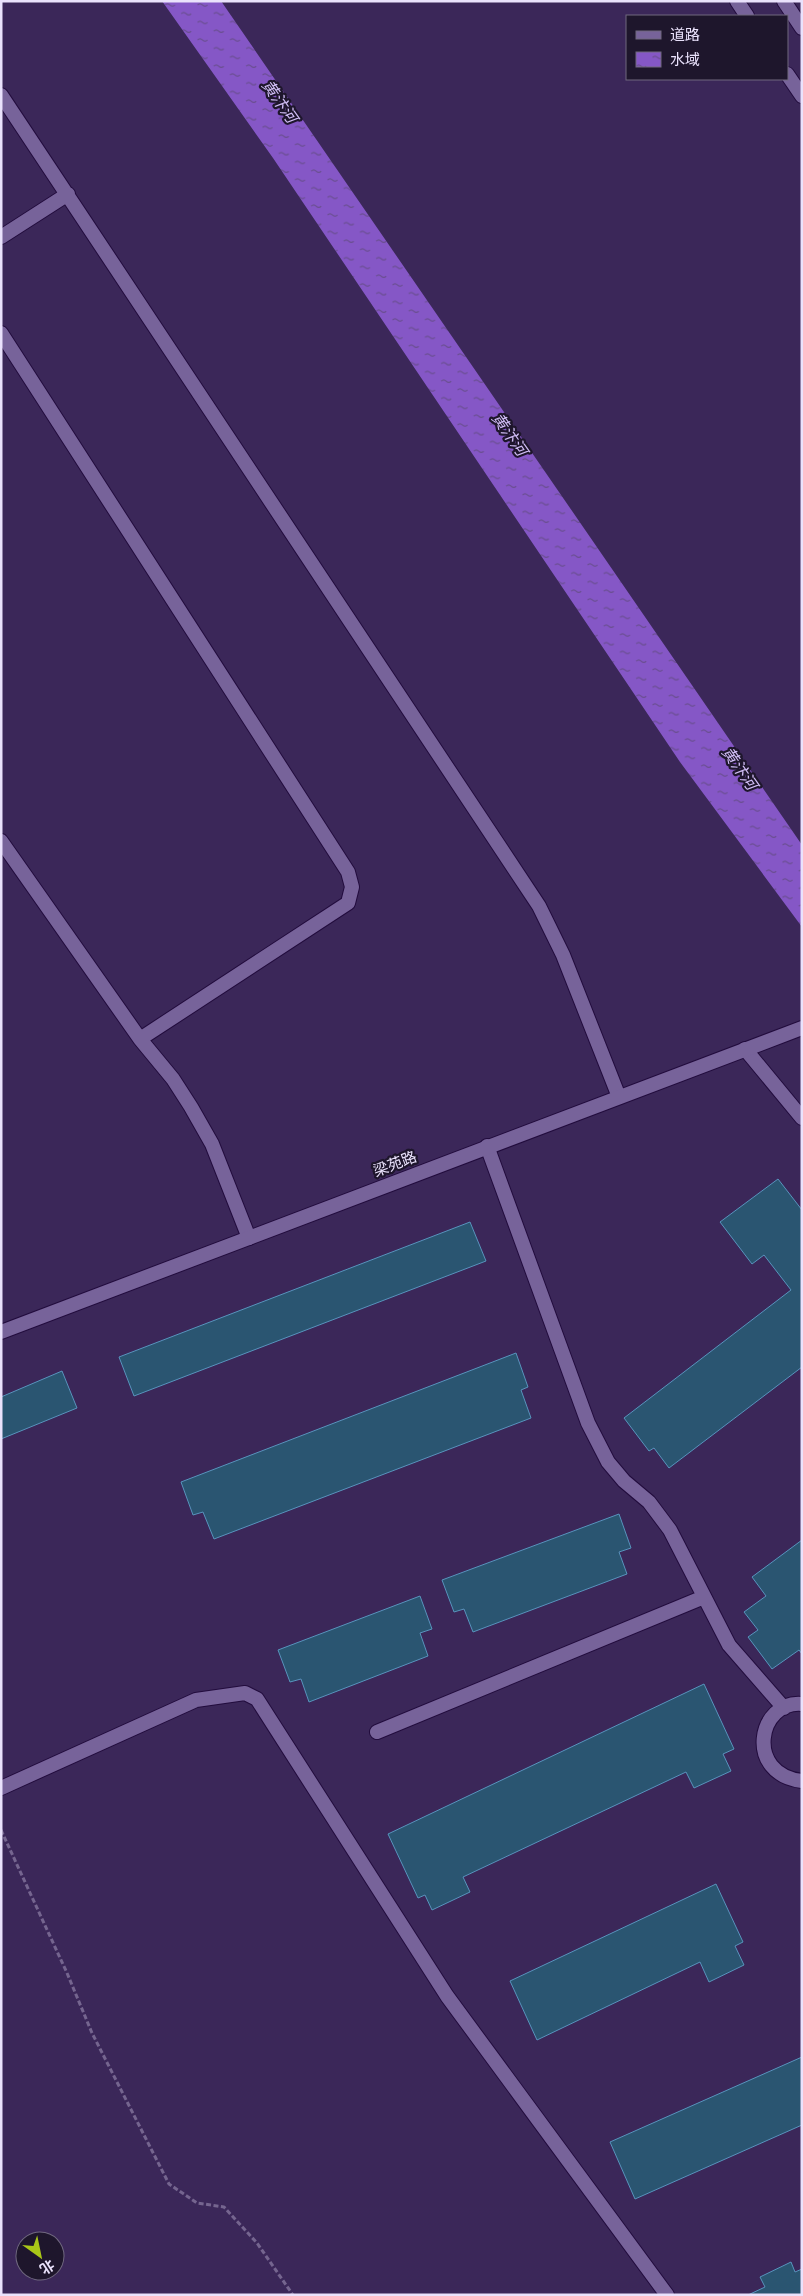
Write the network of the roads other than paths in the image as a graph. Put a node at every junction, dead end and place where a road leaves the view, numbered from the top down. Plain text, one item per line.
1 (737, 1) edge
2 (784, 1) edge
3 (746, 15) edge
4 (802, 28) edge
5 (788, 75) edge
6 (1, 95) edge
7 (802, 96) edge
8 (68, 194) junction
9 (1, 237) edge
10 (1, 334) edge
11 (1, 841) edge
12 (802, 1028) edge
13 (140, 1039) junction
14 (745, 1049) junction
15 (618, 1098) junction
16 (802, 1118) edge
17 (487, 1146) junction
18 (249, 1238) junction
19 (1, 1332) edge
20 (704, 1597) junction
21 (802, 1704) edge
22 (784, 1708) junction
23 (377, 1732) dead end
24 (802, 1781) edge
25 (1, 1788) edge
26 (667, 2295) edge

1 - 3 street
2 - 4 street
5 - 7 street
6 - 8 street
8 - 9 street
8 - 15 street
10 - 13 street
11 - 13 street
12 - 14 street, 梁苑路
13 - 18 street
14 - 15 street, 梁苑路
14 - 16 street
15 - 17 street, 梁苑路
17 - 18 street, 梁苑路
17 - 20 street
18 - 19 street, 梁苑路
20 - 22 street
20 - 23 street
21 - 22 street
22 - 24 street
25 - 26 street

